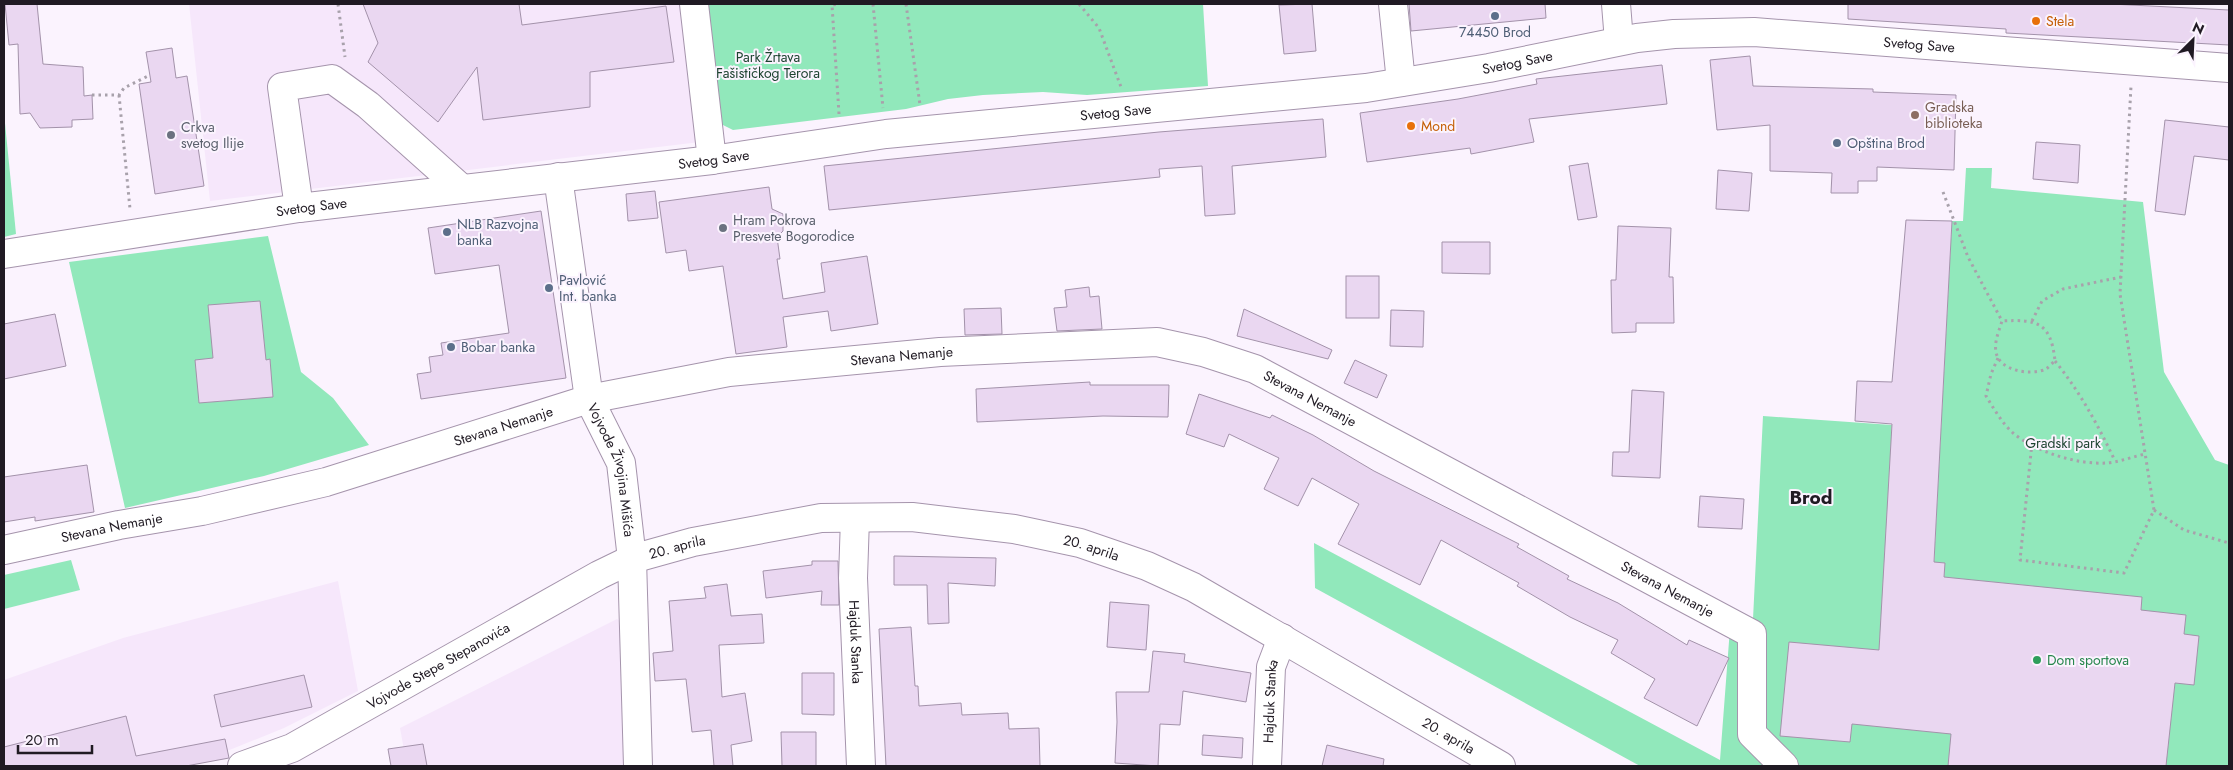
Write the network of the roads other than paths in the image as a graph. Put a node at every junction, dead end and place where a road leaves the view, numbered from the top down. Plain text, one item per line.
1 (694, 4) edge
2 (1393, 4) edge
3 (1616, 4) edge
4 (1618, 41) junction
5 (2229, 68) edge
6 (1401, 82) junction
7 (712, 160) junction
8 (558, 177) junction
9 (462, 189) junction
10 (299, 208) junction
11 (4, 254) edge
12 (589, 399) junction
13 (854, 518) junction
14 (4, 550) edge
15 (632, 559) junction
16 (1282, 638) junction
17 (242, 766) edge
18 (638, 766) edge
19 (861, 766) edge
20 (1267, 766) edge
21 (1501, 766) edge
22 (1784, 766) edge

1 - 7 street
2 - 6 street
3 - 4 street
4 - 5 street, Svetog Save
4 - 6 street, Svetog Save
6 - 7 street, Svetog Save
7 - 8 street, Svetog Save
8 - 9 street, Svetog Save
8 - 12 street, Vojvode Živojina Mišića
9 - 10 street, Svetog Save
9 - 10 street
10 - 11 street, Svetog Save
12 - 14 street, Stevana Nemanje
12 - 15 street, Vojvode Živojina Mišića
12 - 22 street, Stevana Nemanje
13 - 15 street, 20. aprila
13 - 16 street, 20. aprila
13 - 19 street, Hajduk Stanka
15 - 17 street, Vojvode Stepe Stepanovića
15 - 18 street, Vojvode Živojina Mišića
16 - 20 street, Hajduk Stanka
16 - 21 street, 20. aprila

